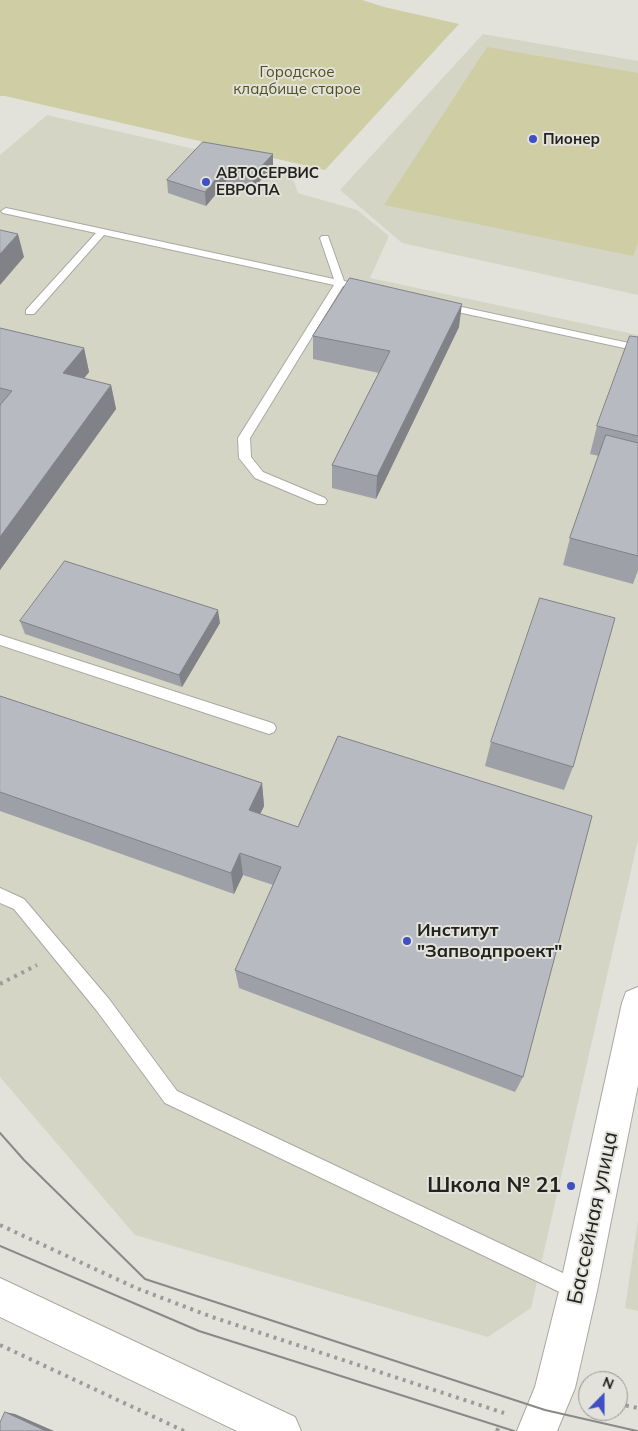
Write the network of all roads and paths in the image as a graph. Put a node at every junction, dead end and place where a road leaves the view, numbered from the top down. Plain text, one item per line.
1 (6, 211) dead end
2 (102, 232) junction
3 (325, 238) dead end
4 (340, 283) junction
5 (378, 292) edge
6 (436, 304) edge
7 (30, 312) dead end
8 (638, 348) edge
9 (321, 501) dead end
10 (0, 640) edge
11 (269, 728) dead end
12 (0, 895) edge
13 (60, 953) junction
14 (0, 984) edge
15 (638, 1002) edge
16 (0, 1225) edge
17 (578, 1290) junction
18 (0, 1297) edge
19 (0, 1345) edge
20 (504, 1413) dead end
21 (184, 1431) edge
22 (281, 1431) edge
23 (537, 1431) edge

1 - 2 lane
2 - 4 lane
2 - 7 lane
3 - 4 lane
4 - 5 lane
4 - 9 lane
6 - 8 lane
10 - 11 lane
12 - 13 lane
13 - 14 path
13 - 17 lane
15 - 17 street, Бассейная улица
16 - 20 path
17 - 23 street, Бассейная улица
18 - 22 street
19 - 21 path

